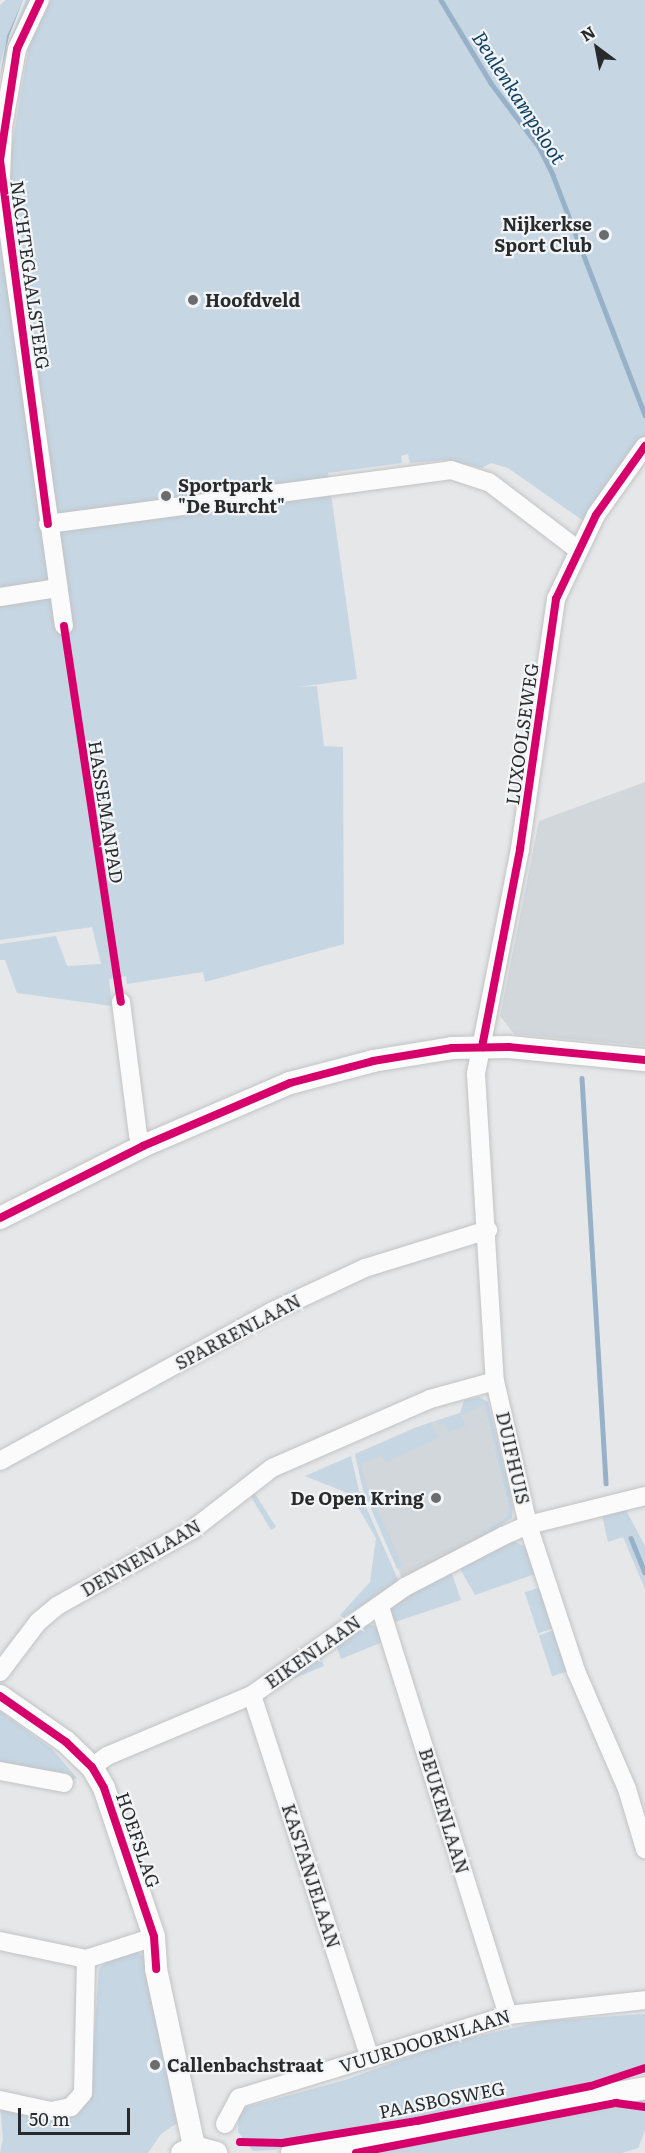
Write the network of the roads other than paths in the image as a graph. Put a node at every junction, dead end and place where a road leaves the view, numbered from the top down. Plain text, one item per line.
1 (40, 0) edge
2 (645, 446) edge
3 (48, 524) junction
4 (577, 549) junction
5 (58, 588) junction
6 (0, 597) edge
7 (64, 626) dead end
8 (122, 1002) dead end
9 (482, 1047) junction
10 (645, 1060) edge
11 (143, 1146) junction
12 (0, 1218) edge
13 (488, 1230) junction
14 (495, 1381) junction
15 (0, 1461) edge
16 (645, 1496) edge
17 (528, 1525) junction
18 (380, 1607) junction
19 (0, 1672) edge
20 (252, 1695) junction
21 (0, 1696) edge
22 (92, 1767) junction
23 (0, 1771) edge
24 (64, 1783) dead end
25 (645, 1849) edge
26 (154, 1937) junction
27 (0, 1941) edge
28 (86, 1959) junction
29 (645, 2000) edge
30 (508, 2015) junction
31 (370, 2058) junction
32 (645, 2088) edge
33 (0, 2100) edge
34 (225, 2124) dead end
35 (188, 2150) edge
36 (216, 2153) edge
37 (292, 2153) edge

1 - 3 street, NACHTEGAALSTEEG
2 - 4 street, LUXOOLSEWEG
3 - 4 street
3 - 5 street
4 - 9 street, LUXOOLSEWEG
5 - 6 street
5 - 7 street
8 - 11 street
9 - 10 street
9 - 11 street
9 - 13 street, DUIFHUIS
11 - 12 street
13 - 14 street, DUIFHUIS
13 - 15 street, SPARRENLAAN
14 - 17 street, DUIFHUIS
14 - 19 street, DENNENLAAN
16 - 17 street, EIKENLAAN
17 - 18 street, EIKENLAAN
17 - 25 street, DUIFHUIS
18 - 20 street, EIKENLAAN
18 - 30 street, BEUKENLAAN
20 - 22 street, EIKENLAAN
20 - 31 street, KASTANJELAAN
21 - 22 street, HOEFSLAG
22 - 26 street, HOEFSLAG
23 - 24 street
26 - 28 street
26 - 35 street, HOEFSLAG
27 - 28 street
28 - 33 street
29 - 30 street, VUURDOORNLAAN
30 - 31 street, VUURDOORNLAAN
31 - 34 street, VUURDOORNLAAN
32 - 37 street, PAASBOSWEG
35 - 36 street

